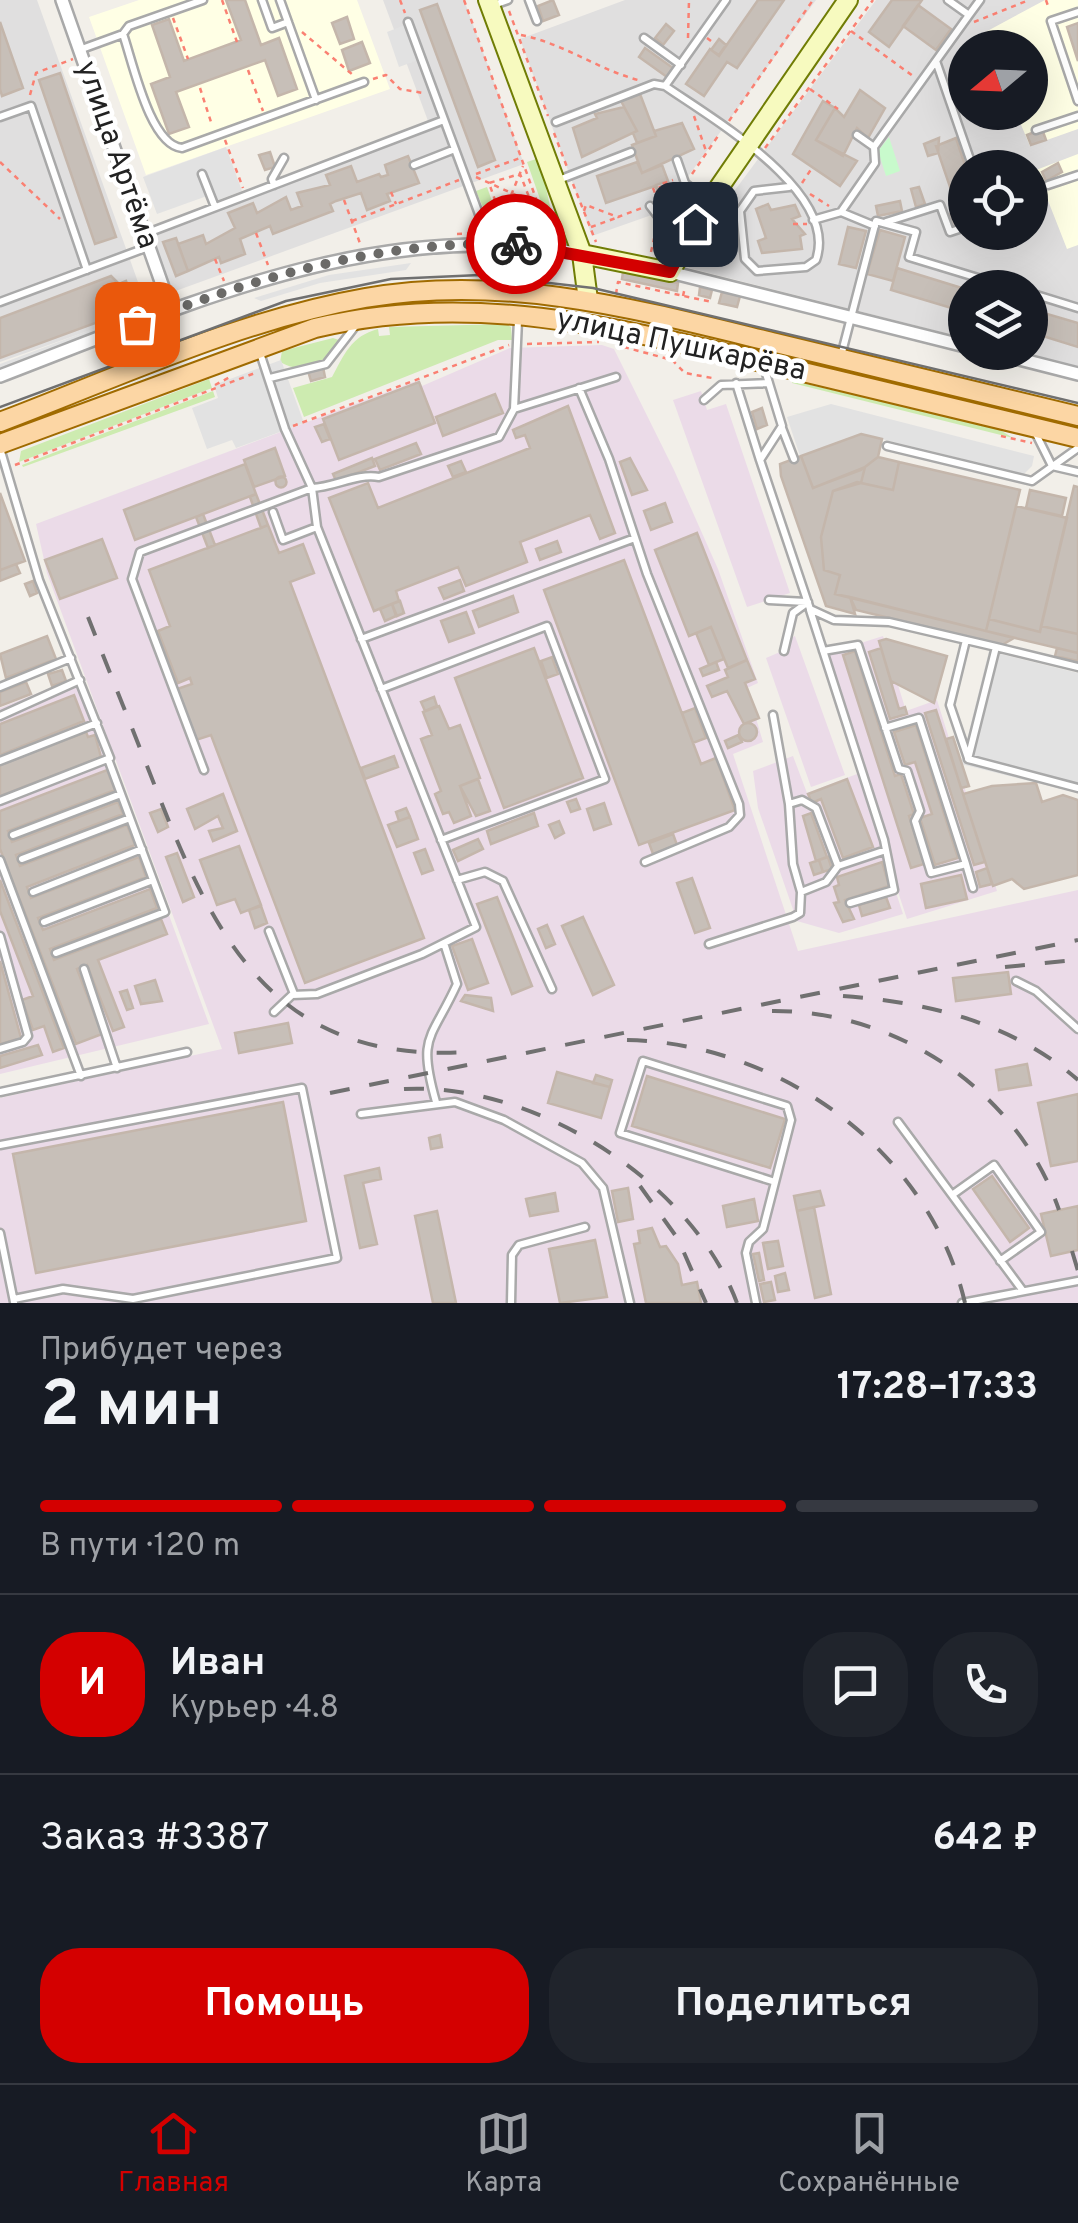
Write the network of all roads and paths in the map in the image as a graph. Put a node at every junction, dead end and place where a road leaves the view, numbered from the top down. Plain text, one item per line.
1 (62, 0) edge
2 (204, 0) edge
3 (222, 0) edge
4 (262, 0) edge
5 (280, 0) edge
6 (400, 0) edge
7 (464, 0) edge
8 (530, 0) edge
9 (689, 0) edge
10 (726, 0) edge
11 (812, 0) edge
12 (848, 0) edge
13 (874, 0) edge
14 (948, 0) edge
15 (980, 0) edge
16 (1029, 0) edge
17 (1046, 0) edge
18 (498, 2) edge
19 (170, 12) junction
20 (1078, 12) edge
21 (969, 15) junction
22 (1052, 20) junction
23 (537, 21) dead end
24 (288, 22) junction
25 (408, 22) joint
26 (961, 27) junction
27 (851, 31) junction
28 (123, 34) junction
29 (518, 34) junction
30 (644, 38) dead end
31 (237, 42) dead end
32 (80, 53) junction
33 (688, 55) junction
34 (188, 59) dead end
35 (936, 61) junction
36 (681, 65) junction
37 (248, 70) dead end
38 (918, 80) dead end
39 (364, 82) junction
40 (654, 84) junction
41 (665, 86) junction
42 (200, 88) dead end
43 (809, 88) junction
44 (434, 92) junction
45 (316, 100) junction
46 (1078, 101) edge
47 (688, 102) junction
48 (30, 106) junction
49 (838, 109) dead end
50 (0, 116) edge
51 (1078, 116) edge
52 (266, 118) junction
53 (444, 120) junction
54 (556, 122) dead end
55 (1048, 126) edge
56 (724, 127) junction
57 (219, 135) junction
58 (857, 135) dead end
59 (755, 148) junction
60 (874, 148) junction
61 (455, 150) junction
62 (967, 150) edge
63 (631, 152) dead end
64 (707, 152) junction
65 (522, 157) junction
66 (284, 158) dead end
67 (677, 160) dead end
68 (0, 162) edge
69 (524, 164) junction
70 (414, 165) dead end
71 (202, 174) dead end
72 (520, 174) junction
73 (1078, 176) edge
74 (469, 177) junction
75 (562, 178) junction
76 (674, 180) dead end
77 (489, 183) junction
78 (686, 183) junction
79 (274, 184) junction
80 (1048, 185) dead end
81 (789, 187) junction
82 (652, 188) dead end
83 (391, 192) dead end
84 (512, 193) junction
85 (655, 195) dead end
86 (246, 196) junction
87 (344, 200) dead end
88 (665, 200) junction
89 (530, 202) junction
90 (709, 202) junction
91 (396, 204) junction
92 (539, 206) junction
93 (650, 206) junction
94 (215, 208) junction
95 (804, 209) dead end
96 (842, 212) junction
97 (504, 213) junction
98 (618, 217) junction
99 (658, 219) junction
100 (502, 220) junction
101 (352, 221) junction
102 (810, 222) junction
103 (884, 223) junction
104 (793, 224) dead end
105 (546, 226) dead end
106 (875, 226) junction
107 (948, 226) edge
108 (589, 227) dead end
109 (75, 234) junction
110 (256, 234) dead end
111 (810, 236) dead end
112 (492, 240) junction
113 (146, 241) junction
114 (681, 246) junction
115 (362, 248) dead end
116 (582, 254) junction
117 (650, 258) dead end
118 (215, 259) dead end
119 (269, 269) dead end
120 (87, 270) junction
121 (952, 270) edge
122 (678, 274) junction
123 (224, 283) dead end
124 (683, 296) dead end
125 (1048, 299) edge
126 (588, 300) junction
127 (0, 302) edge
128 (1078, 308) edge
129 (171, 310) junction
130 (519, 314) junction
131 (850, 316) junction
132 (362, 317) junction
133 (584, 321) junction
134 (251, 328) junction
135 (606, 342) dead end
136 (948, 342) edge
137 (517, 344) junction
138 (258, 347) junction
139 (840, 358) junction
140 (763, 362) junction
141 (1048, 366) edge
142 (266, 369) junction
143 (1078, 374) edge
144 (0, 376) edge
145 (616, 377) dead end
146 (270, 378) junction
147 (736, 383) junction
148 (768, 383) junction
149 (579, 388) junction
150 (704, 400) dead end
151 (514, 408) junction
152 (1078, 416) edge
153 (0, 422) edge
154 (782, 426) junction
155 (1031, 427) junction
156 (285, 429) junction
157 (1001, 436) dead end
158 (1078, 438) edge
159 (0, 446) edge
160 (887, 446) dead end
161 (1039, 446) dead end
162 (1078, 448) edge
163 (794, 459) dead end
164 (760, 460) junction
165 (1052, 466) junction
166 (1078, 472) edge
167 (4, 474) edge
168 (312, 488) junction
169 (273, 512) dead end
170 (317, 527) junction
171 (635, 538) junction
172 (769, 600) dead end
173 (809, 606) junction
174 (362, 639) junction
175 (966, 640) junction
176 (996, 647) junction
177 (823, 650) junction
178 (784, 651) dead end
179 (71, 658) junction
180 (1078, 668) edge
181 (80, 680) junction
182 (0, 687) edge
183 (381, 690) junction
184 (772, 715) dead end
185 (0, 716) edge
186 (97, 722) junction
187 (885, 728) junction
188 (108, 759) junction
189 (968, 759) junction
190 (0, 761) edge
191 (204, 770) dead end
192 (1078, 788) edge
193 (121, 794) junction
194 (0, 801) edge
195 (790, 804) junction
196 (130, 818) junction
197 (13, 835) dead end
198 (441, 840) junction
199 (142, 849) junction
200 (886, 850) junction
201 (0, 860) edge
202 (22, 860) dead end
203 (645, 862) dead end
204 (966, 864) junction
205 (838, 866) junction
206 (154, 880) junction
207 (457, 880) junction
208 (973, 888) dead end
209 (32, 892) dead end
210 (802, 892) junction
211 (850, 904) dead end
212 (44, 922) dead end
213 (269, 930) dead end
214 (0, 936) edge
215 (444, 943) junction
216 (708, 944) dead end
217 (56, 953) dead end
218 (84, 969) dead end
219 (1016, 981) dead end
220 (552, 989) dead end
221 (294, 994) junction
222 (274, 1012) dead end
223 (1078, 1030) edge
224 (0, 1049) edge
225 (187, 1052) dead end
226 (117, 1068) junction
227 (81, 1076) junction
228 (0, 1092) edge
229 (436, 1102) junction
230 (361, 1114) dead end
231 (898, 1122) dead end
232 (0, 1146) edge
233 (772, 1181) junction
234 (952, 1195) junction
235 (585, 1226) dead end
236 (0, 1233) edge
237 (1000, 1261) junction
238 (1078, 1280) edge
239 (1022, 1291) junction
240 (14, 1301) edge
241 (992, 1301) edge
242 (511, 1303) edge
243 (630, 1303) edge
244 (756, 1303) edge
245 (962, 1303) edge

1 - 32 street, улица Артёма
2 - 19 lane
3 - 31 path
4 - 24 lane
5 - 24 lane
6 - 25 path
7 - 65 path
8 - 23 lane
9 - 33 path
10 - 33 lane
11 - 56 path
12 - 59 street
13 - 27 path
14 - 21 lane
15 - 21 lane
16 - 26 path
17 - 22 path
18 - 29 path
18 - 75 street
19 - 28 lane
19 - 34 path
20 - 22 lane
21 - 26 lane
22 - 46 lane
24 - 39 path
24 - 45 lane
25 - 44 lane
26 - 35 lane
27 - 38 path
27 - 43 path
28 - 32 lane
28 - 57 lane
29 - 40 path
29 - 75 path
30 - 36 lane
32 - 48 path
32 - 113 street, улица Артёма
33 - 36 lane
35 - 60 lane
35 - 62 lane
36 - 41 lane
37 - 52 path
39 - 44 path
39 - 45 lane
40 - 41 lane
40 - 54 lane
41 - 47 lane
42 - 57 path
43 - 49 path
43 - 59 path
44 - 53 lane
45 - 52 lane
47 - 56 lane
47 - 64 path
48 - 50 lane
48 - 109 lane
51 - 55 lane
52 - 57 lane
53 - 61 lane
53 - 79 lane
56 - 59 lane
56 - 64 path
57 - 86 path
58 - 60 lane
59 - 81 lane
59 - 90 street
60 - 96 lane
61 - 70 lane
61 - 74 lane
63 - 75 lane
64 - 78 path
65 - 69 path
65 - 74 path
66 - 79 lane
67 - 78 lane
68 - 109 path
69 - 72 path
69 - 92 path
71 - 94 lane
72 - 77 path
72 - 84 path
72 - 89 path
73 - 80 lane
74 - 77 path
74 - 91 path
74 - 112 lane
75 - 98 path
75 - 116 street
76 - 88 path
77 - 84 path
77 - 100 path
78 - 88 path
78 - 90 lane
79 - 86 lane
81 - 102 lane
81 - 102 lane
82 - 85 path
83 - 91 path
84 - 89 path
84 - 97 path
86 - 94 lane
87 - 101 path
88 - 93 path
89 - 92 path
89 - 97 path
90 - 114 street
91 - 101 path
92 - 105 path
93 - 98 path
93 - 99 lane
94 - 113 lane
95 - 102 path
96 - 102 lane
96 - 106 lane
97 - 100 path
98 - 108 path
99 - 114 lane
99 - 117 path
100 - 112 path
101 - 115 path
102 - 104 path
102 - 111 path
103 - 106 lane
103 - 107 lane
103 - 121 lane
106 - 131 lane
109 - 120 lane
110 - 119 path
112 - 116 street
112 - 129 street
113 - 120 lane
113 - 129 street, улица Артёма
114 - 122 street
116 - 122 street
116 - 126 street
118 - 123 path
120 - 127 lane
122 - 124 path
122 - 131 street
125 - 128 lane
126 - 133 main road
126 - 134 main road, улица Пушкарёва
126 - 139 main road, улица Пушкарёва
129 - 144 street
130 - 132 main road, улица Пушкарёва
130 - 133 main road, улица Пушкарёва
130 - 137 lane
131 - 136 street
131 - 139 lane
132 - 138 main road, улица Пушкарёва
132 - 146 lane
133 - 140 main road, улица Пушкарёва
134 - 138 main road
134 - 153 main road, улица Пушкарёва
135 - 137 path
137 - 151 lane
137 - 156 path
138 - 142 lane
138 - 159 main road, улица Пушкарёва
139 - 152 main road, улица Пушкарёва
140 - 148 lane
140 - 155 main road, улица Пушкарёва
141 - 143 street
142 - 146 lane
142 - 167 path
145 - 149 lane
146 - 156 lane
147 - 148 lane
147 - 150 lane
147 - 164 lane
148 - 154 lane
149 - 151 lane
149 - 171 lane
151 - 168 lane
154 - 163 lane
154 - 164 lane
155 - 158 main road, улица Пушкарёва
155 - 165 lane
156 - 168 lane
157 - 161 path
159 - 167 lane
160 - 165 lane
162 - 165 lane
164 - 173 lane
165 - 166 lane
167 - 179 lane
168 - 170 lane
168 - 191 lane
169 - 170 lane
170 - 174 lane
171 - 174 lane
171 - 203 lane
172 - 173 lane
173 - 175 lane
173 - 177 lane
173 - 178 lane
174 - 183 lane
175 - 176 lane
175 - 189 lane
176 - 180 lane
176 - 189 lane
177 - 187 lane
177 - 200 lane
179 - 181 lane
179 - 182 lane
181 - 185 lane
181 - 186 lane
183 - 198 lane
183 - 198 lane
184 - 195 lane
186 - 188 lane
186 - 190 lane
187 - 204 lane
187 - 204 lane
188 - 193 lane
188 - 194 lane
189 - 192 lane
193 - 196 lane
193 - 197 lane
195 - 205 lane
195 - 210 lane
196 - 199 lane
196 - 202 lane
198 - 207 lane
199 - 206 lane
199 - 209 lane
200 - 205 lane
200 - 211 lane
201 - 227 lane
204 - 208 lane
205 - 210 lane
206 - 212 lane
206 - 217 lane
207 - 215 lane
207 - 220 lane
210 - 216 lane
213 - 221 lane
214 - 224 lane
215 - 221 lane
215 - 229 lane
218 - 226 lane
219 - 223 lane
221 - 222 lane
225 - 226 lane
226 - 227 lane
227 - 228 lane
229 - 230 lane
229 - 243 lane
231 - 234 lane
232 - 240 lane
233 - 233 lane
233 - 244 lane
234 - 237 lane
234 - 237 lane
235 - 242 lane
236 - 240 lane
237 - 239 lane
238 - 239 lane
239 - 241 lane
241 - 245 lane

